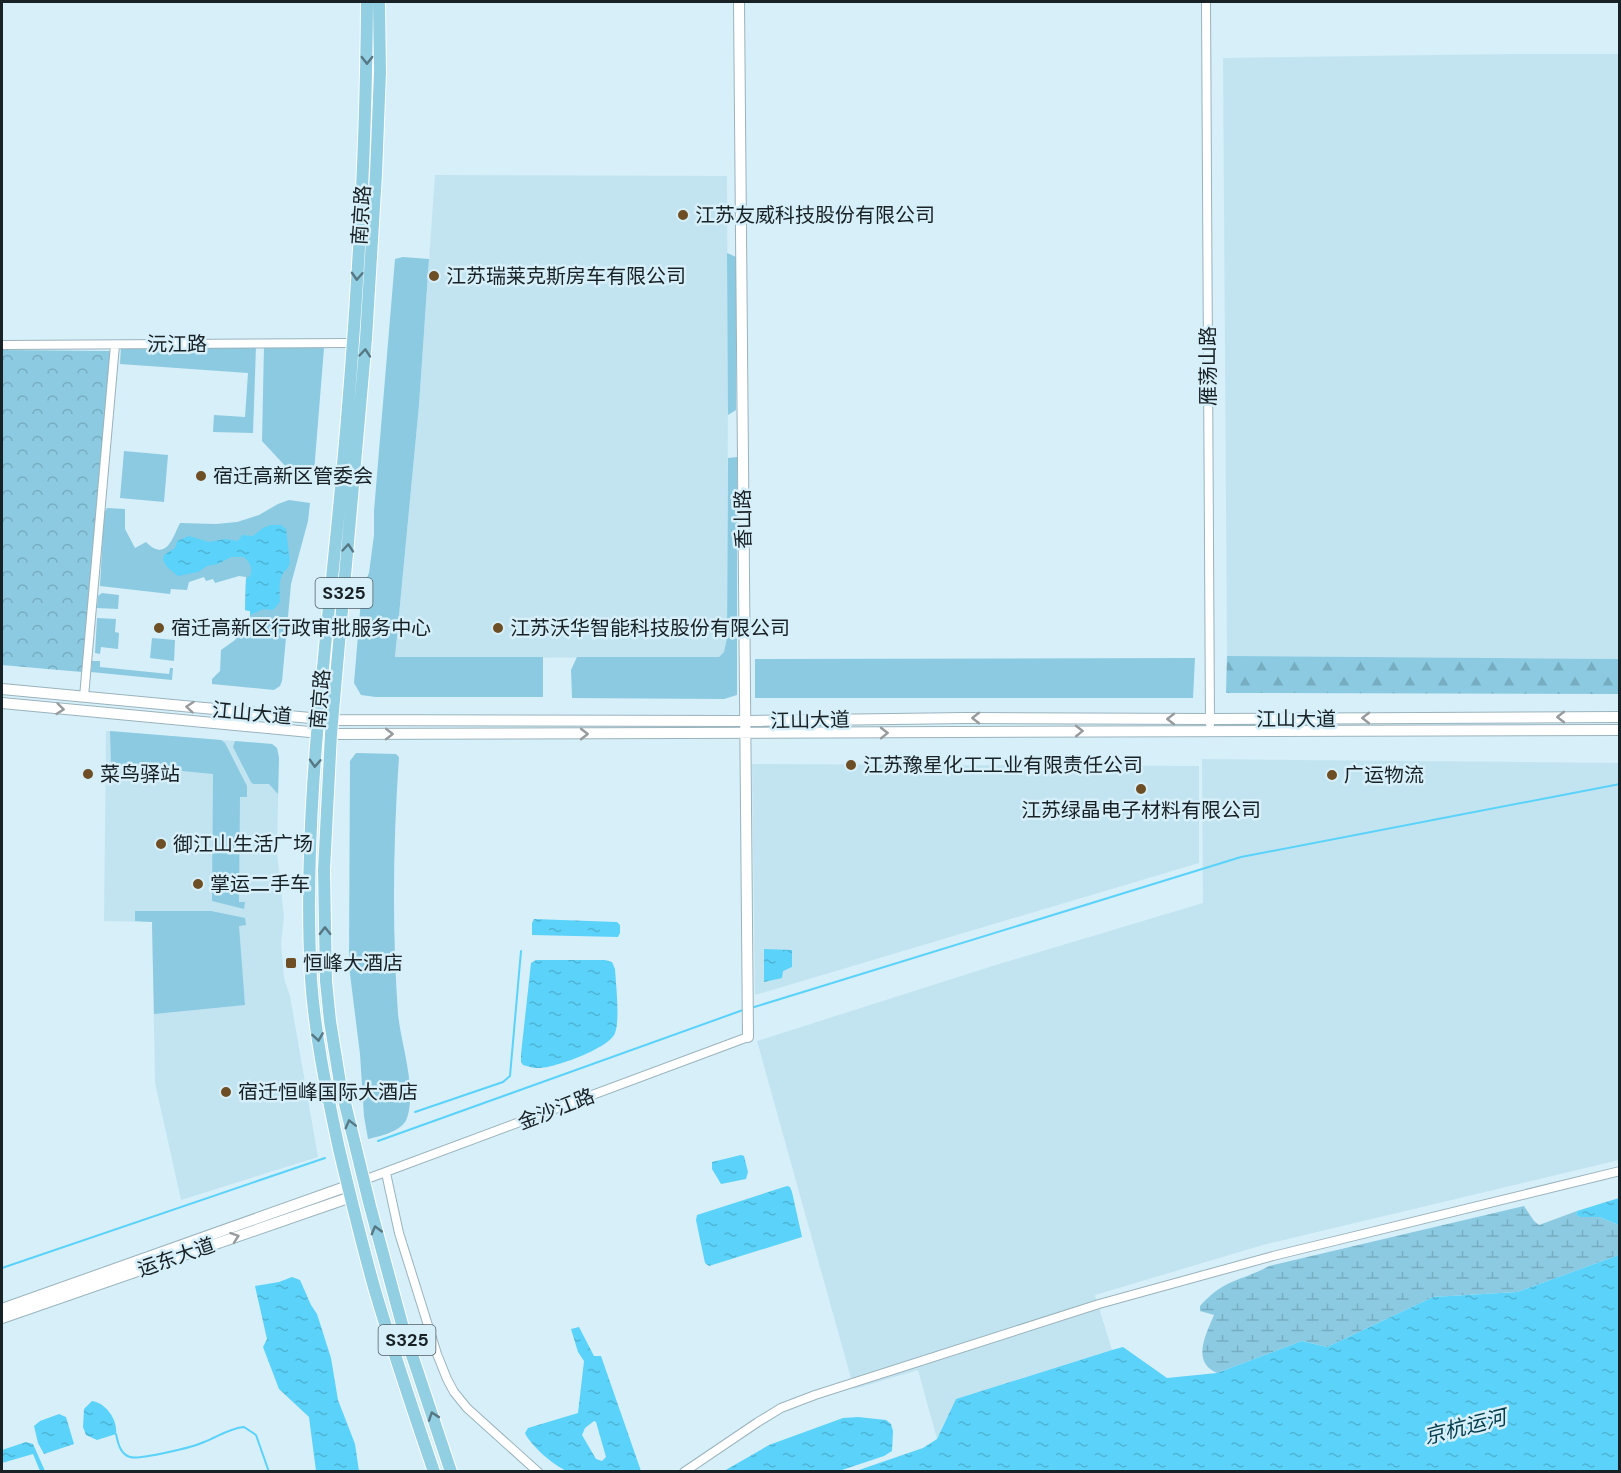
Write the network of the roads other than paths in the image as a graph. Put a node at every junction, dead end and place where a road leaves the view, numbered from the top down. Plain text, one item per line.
1 (367, 2) edge
2 (379, 2) edge
3 (739, 2) edge
4 (1206, 2) edge
5 (353, 344) junction
6 (2, 345) edge
7 (115, 345) junction
8 (2, 689) edge
9 (84, 697) junction
10 (2, 703) edge
11 (1620, 717) edge
12 (317, 719) junction
13 (332, 720) junction
14 (745, 722) junction
15 (1210, 725) junction
16 (1620, 730) edge
17 (316, 734) junction
18 (331, 734) junction
19 (745, 734) junction
20 (747, 1037) joint
21 (1620, 1171) edge
22 (386, 1173) junction
23 (364, 1180) junction
24 (349, 1191) junction
25 (2, 1309) edge
26 (2, 1318) edge
27 (434, 1472) edge
28 (452, 1472) edge
29 (538, 1472) edge
30 (684, 1472) edge

1 -> 5 main road, 南京路 / S325
13 -> 2 main road, 南京路 / S325
3 - 14 street, 香山路
4 - 15 street, 雁荡山路
5 - 7 street, 沅江路
5 - 12 main road, 南京路 / S325
6 - 7 street, 沅江路
7 - 9 street
8 - 9 street, 江山大道
12 -> 9 street, 江山大道
10 -> 17 street, 江山大道
11 -> 15 street, 江山大道
12 - 13 street, 江山大道
12 - 17 main road, 南京路 / S325
13 - 14 street, 江山大道
13 - 18 main road, 南京路 / S325
15 -> 14 street, 江山大道
14 - 19 street, 香山路
15 - 16 street, 江山大道
19 -> 15 street, 江山大道
17 - 18 street, 江山大道
17 -> 24 main road, 南京路 / S325
18 -> 19 street, 江山大道
23 -> 18 main road, 南京路 / S325
19 - 20 street, 香山路
20 - 22 street, 金沙江路
21 - 30 street
22 - 23 street, 金沙江路
22 - 29 street
28 -> 23 main road, 南京路 / S325
24 - 25 street, 运东大道
26 -> 24 street, 运东大道
24 - 27 main road, 南京路 / S325

